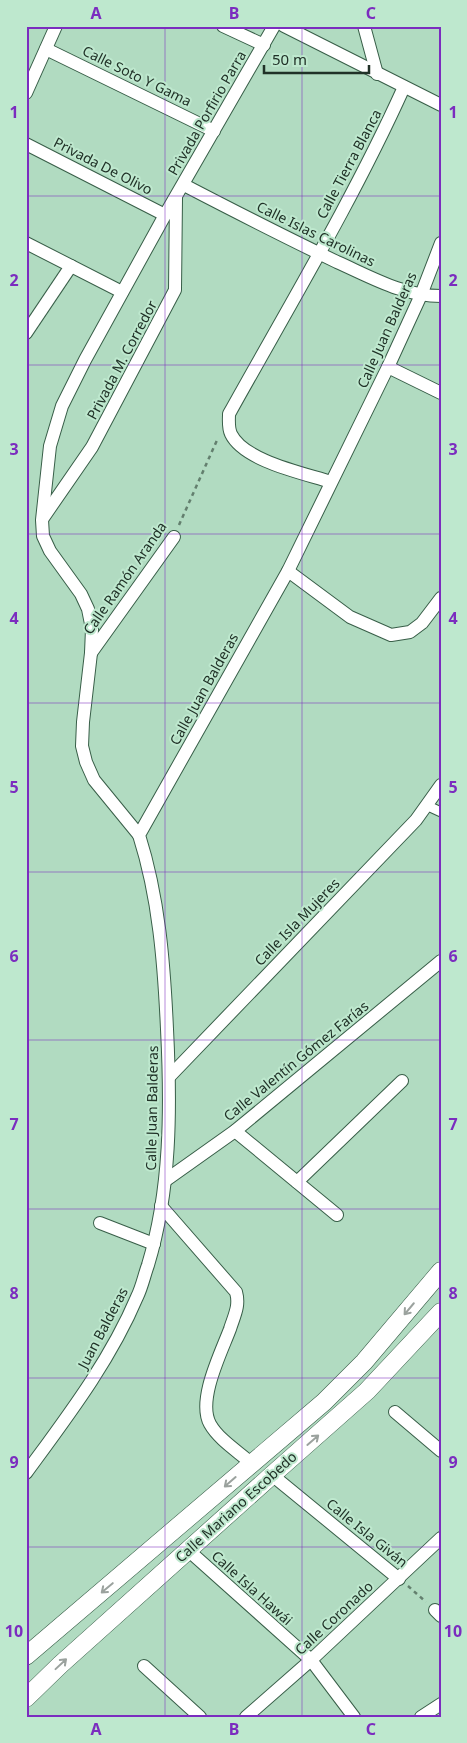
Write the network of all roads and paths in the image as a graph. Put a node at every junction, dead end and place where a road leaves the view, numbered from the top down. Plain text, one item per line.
1 (56, 26) edge
2 (223, 26) edge
3 (274, 26) edge
4 (284, 26) edge
5 (364, 26) edge
6 (264, 45) junction
7 (46, 49) junction
8 (376, 74) junction
9 (28, 85) edge
10 (404, 87) junction
11 (441, 105) edge
12 (214, 130) junction
13 (26, 144) edge
14 (184, 185) junction
15 (176, 198) junction
16 (165, 215) junction
17 (26, 243) edge
18 (441, 243) edge
19 (318, 253) junction
20 (71, 266) junction
21 (122, 292) junction
22 (421, 295) junction
23 (441, 296) edge
24 (26, 333) edge
25 (388, 367) junction
26 (441, 393) edge
27 (229, 414) junction
28 (331, 482) junction
29 (42, 520) junction
30 (174, 537) joint
31 (288, 571) junction
32 (441, 598) edge
33 (91, 653) junction
34 (441, 784) edge
35 (428, 806) junction
36 (441, 812) edge
37 (139, 835) junction
38 (441, 961) edge
39 (169, 1077) junction
40 (402, 1081) dead end
41 (235, 1131) junction
42 (166, 1180) junction
43 (297, 1182) junction
44 (161, 1206) junction
45 (337, 1215) dead end
46 (100, 1223) dead end
47 (154, 1244) junction
48 (441, 1272) edge
49 (441, 1312) edge
50 (395, 1412) dead end
51 (441, 1451) edge
52 (252, 1464) junction
53 (26, 1472) edge
54 (272, 1475) junction
55 (441, 1538) edge
56 (188, 1550) junction
57 (399, 1579) junction
58 (438, 1613) edge
59 (26, 1656) edge
60 (311, 1660) junction
61 (144, 1666) dead end
62 (26, 1698) edge
63 (441, 1704) edge
64 (200, 1717) edge
65 (246, 1717) edge
66 (354, 1717) edge
67 (421, 1717) edge

1 - 7 street
2 - 6 street
3 - 6 street, Privada Porfirio Parra
4 - 8 street
5 - 8 street
6 - 12 street, Privada Porfirio Parra
7 - 9 street
7 - 12 street, Calle Soto Y Gama
8 - 10 street
10 - 11 street
10 - 19 street, Calle Tierra Blanca
12 - 14 street, Privada Porfirio Parra
13 - 16 street, Privada De Olivo
14 - 15 street, Privada Porfirio Parra
14 - 19 street, Calle Islas Carolinas
15 - 16 street, Privada Porfirio Parra
15 - 29 street, Privada M. Corredor
16 - 21 street, Calle Ramón Aranda
17 - 20 street
18 - 22 street, Calle Juan Balderas
19 - 22 street, Calle Islas Carolinas
19 - 27 street
20 - 21 street
20 - 24 street
21 - 29 street, Calle Ramón Aranda
22 - 23 street, Calle Islas Carolinas
22 - 25 street, Calle Juan Balderas
25 - 26 street
25 - 28 street, Calle Juan Balderas
27 - 28 street
27 - 30 path, Calle Ramón Aranda
28 - 31 street, Calle Juan Balderas
29 - 33 street, Calle Ramón Aranda
30 - 33 street, Calle Ramón Aranda
31 - 32 street
31 - 37 street, Calle Juan Balderas
33 - 37 street
34 - 35 street, Calle Isla Mujeres
35 - 36 street
35 - 39 street, Calle Isla Mujeres
37 - 39 street, Calle Juan Balderas
38 - 41 street, Calle Valentín Gómez Farías
39 - 42 street, Calle Juan Balderas
40 - 43 street
41 - 42 street, Calle Valentín Gómez Farías
41 - 43 street
42 - 44 street, Juan Balderas
43 - 45 street
44 - 47 street, Juan Balderas
44 - 52 street
46 - 47 street
47 - 53 street, Juan Balderas
48 -> 52 main road, Calle Mariano Escobedo
54 -> 49 main road, Calle Mariano Escobedo
50 - 51 street
52 -> 59 main road, Calle Mariano Escobedo
54 - 56 main road, Calle Mariano Escobedo
54 - 57 street, Calle Isla Giván
55 - 57 street, Calle Coronado
56 - 60 street, Calle Isla Hawái
62 -> 56 main road, Calle Mariano Escobedo
57 - 58 path, Calle Isla Giván
57 - 60 street, Calle Coronado
60 - 65 street, Calle Coronado
60 - 66 street, Calle Isla Hawái
61 - 64 street
63 - 67 street

